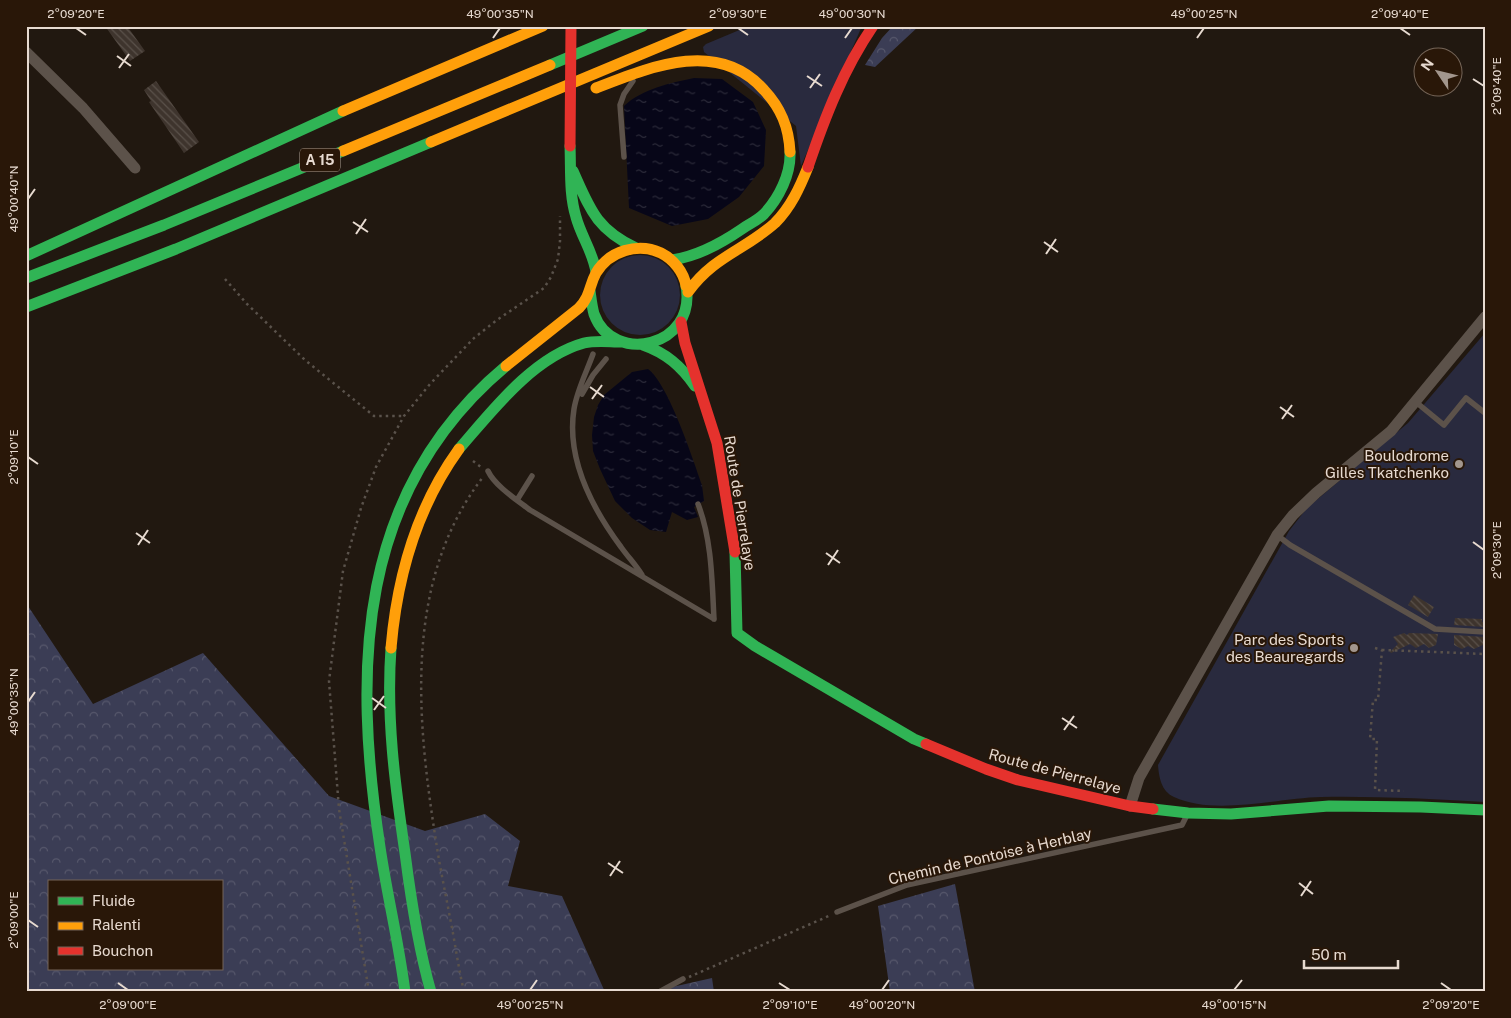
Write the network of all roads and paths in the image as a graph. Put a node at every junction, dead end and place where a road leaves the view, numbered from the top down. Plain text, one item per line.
1 (542, 26) edge
2 (571, 26) edge
3 (643, 26) edge
4 (709, 26) edge
5 (873, 26) edge
6 (26, 52) edge
7 (640, 72) junction
8 (562, 102) dead end
9 (458, 132) junction
10 (475, 134) dead end
11 (624, 158) dead end
12 (572, 167) junction
13 (134, 168) dead end
14 (636, 248) junction
15 (26, 256) edge
16 (672, 260) junction
17 (596, 272) junction
18 (26, 278) edge
19 (225, 279) dead end
20 (590, 291) junction
21 (688, 292) junction
22 (26, 307) edge
23 (1485, 317) edge
24 (681, 322) junction
25 (623, 342) junction
26 (643, 345) junction
27 (593, 354) dead end
28 (606, 359) dead end
29 (703, 400) junction
30 (1416, 402) junction
31 (575, 406) junction
32 (1485, 413) edge
33 (404, 416) dead end
34 (488, 471) joint
35 (532, 476) dead end
36 (517, 500) junction
37 (698, 504) dead end
38 (1277, 535) junction
39 (643, 577) junction
40 (1485, 632) edge
41 (1374, 648) dead end
42 (1382, 650) junction
43 (1485, 654) edge
44 (1405, 791) dead end
45 (1130, 806) junction
46 (1485, 810) edge
47 (1188, 813) junction
48 (837, 912) joint
49 (683, 979) joint
50 (405, 992) edge
51 (431, 992) edge
52 (464, 992) edge
53 (660, 992) edge

1 - 15 main road
2 - 12 main road, bridge
3 - 18 main road, A 15
4 - 9 main road, A 15
5 - 21 main road
6 - 13 street
7 - 8 main road
7 - 11 lane
7 - 16 main road
9 - 10 main road
9 - 22 main road, A 15
12 - 14 main road
12 - 17 main road
14 - 16 main road
14 - 17 main road
16 - 21 main road
17 - 20 main road
19 - 33 path
20 - 25 main road
20 - 50 main road
21 - 24 main road
23 - 30 street
24 - 26 main road
24 - 29 main road, Route de Pierrelaye
25 - 26 main road
25 - 51 main road
26 - 29 main road, Route de Pierrelaye
27 - 31 lane
28 - 31 lane
29 - 45 main road, Route de Pierrelaye
30 - 32 lane
30 - 38 street
31 - 39 lane
34 - 36 lane
34 - 52 path
35 - 36 lane
36 - 39 lane
37 - 39 lane
38 - 40 lane
38 - 45 street
41 - 42 path
42 - 43 path
42 - 44 path
45 - 47 main road, Route de Pierrelaye
46 - 47 main road, Route de Pierrelaye
47 - 48 lane, Chemin de Pontoise à Herblay
48 - 49 path
49 - 53 lane

